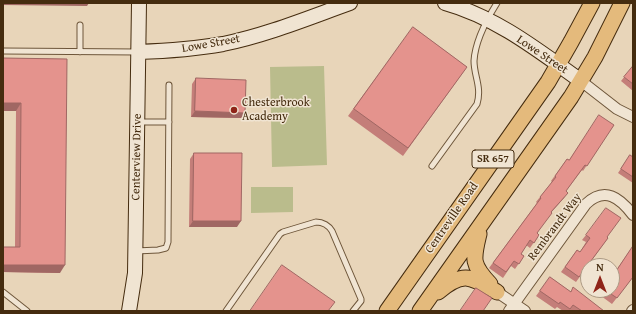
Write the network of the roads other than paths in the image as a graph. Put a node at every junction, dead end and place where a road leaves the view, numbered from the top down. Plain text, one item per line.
1 (139, 3) edge
2 (350, 3) edge
3 (445, 3) edge
4 (497, 3) edge
5 (592, 3) edge
6 (622, 3) edge
7 (487, 20) junction
8 (80, 25) dead end
9 (3, 51) edge
10 (80, 52) junction
11 (138, 52) junction
12 (558, 65) junction
13 (581, 81) junction
14 (169, 85) dead end
15 (633, 117) edge
16 (137, 122) junction
17 (170, 122) junction
18 (432, 166) dead end
19 (633, 215) edge
20 (481, 225) junction
21 (136, 251) junction
22 (3, 292) edge
23 (497, 292) junction
24 (424, 306) edge
25 (512, 307) edge
26 (27, 311) edge
27 (129, 311) edge
28 (226, 311) edge
29 (353, 311) edge
30 (387, 311) edge
31 (526, 311) edge

1 - 11 street, Centerview Drive
2 - 11 street, Lowe Street
3 - 7 street, Lowe Street
4 - 7 lane
5 - 12 main road, Centreville Road / SR 657
6 - 13 main road, SR 657
7 - 12 street, Lowe Street
7 - 18 lane
8 - 10 lane
9 - 10 lane
10 - 11 lane
11 - 16 street, Centerview Drive
12 - 13 street, Lowe Street
12 - 30 main road, Centreville Road / SR 657
13 - 15 street, Lowe Street
13 - 20 main road, SR 657
14 - 17 lane
16 - 17 lane
16 - 21 street, Centerview Drive
17 - 21 lane
19 - 25 street, Rembrandt Way
20 - 23 main road
20 - 24 main road, SR 657
21 - 27 street, Centerview Drive
22 - 26 lane
23 - 24 main road
23 - 25 street
25 - 31 street
28 - 29 lane

